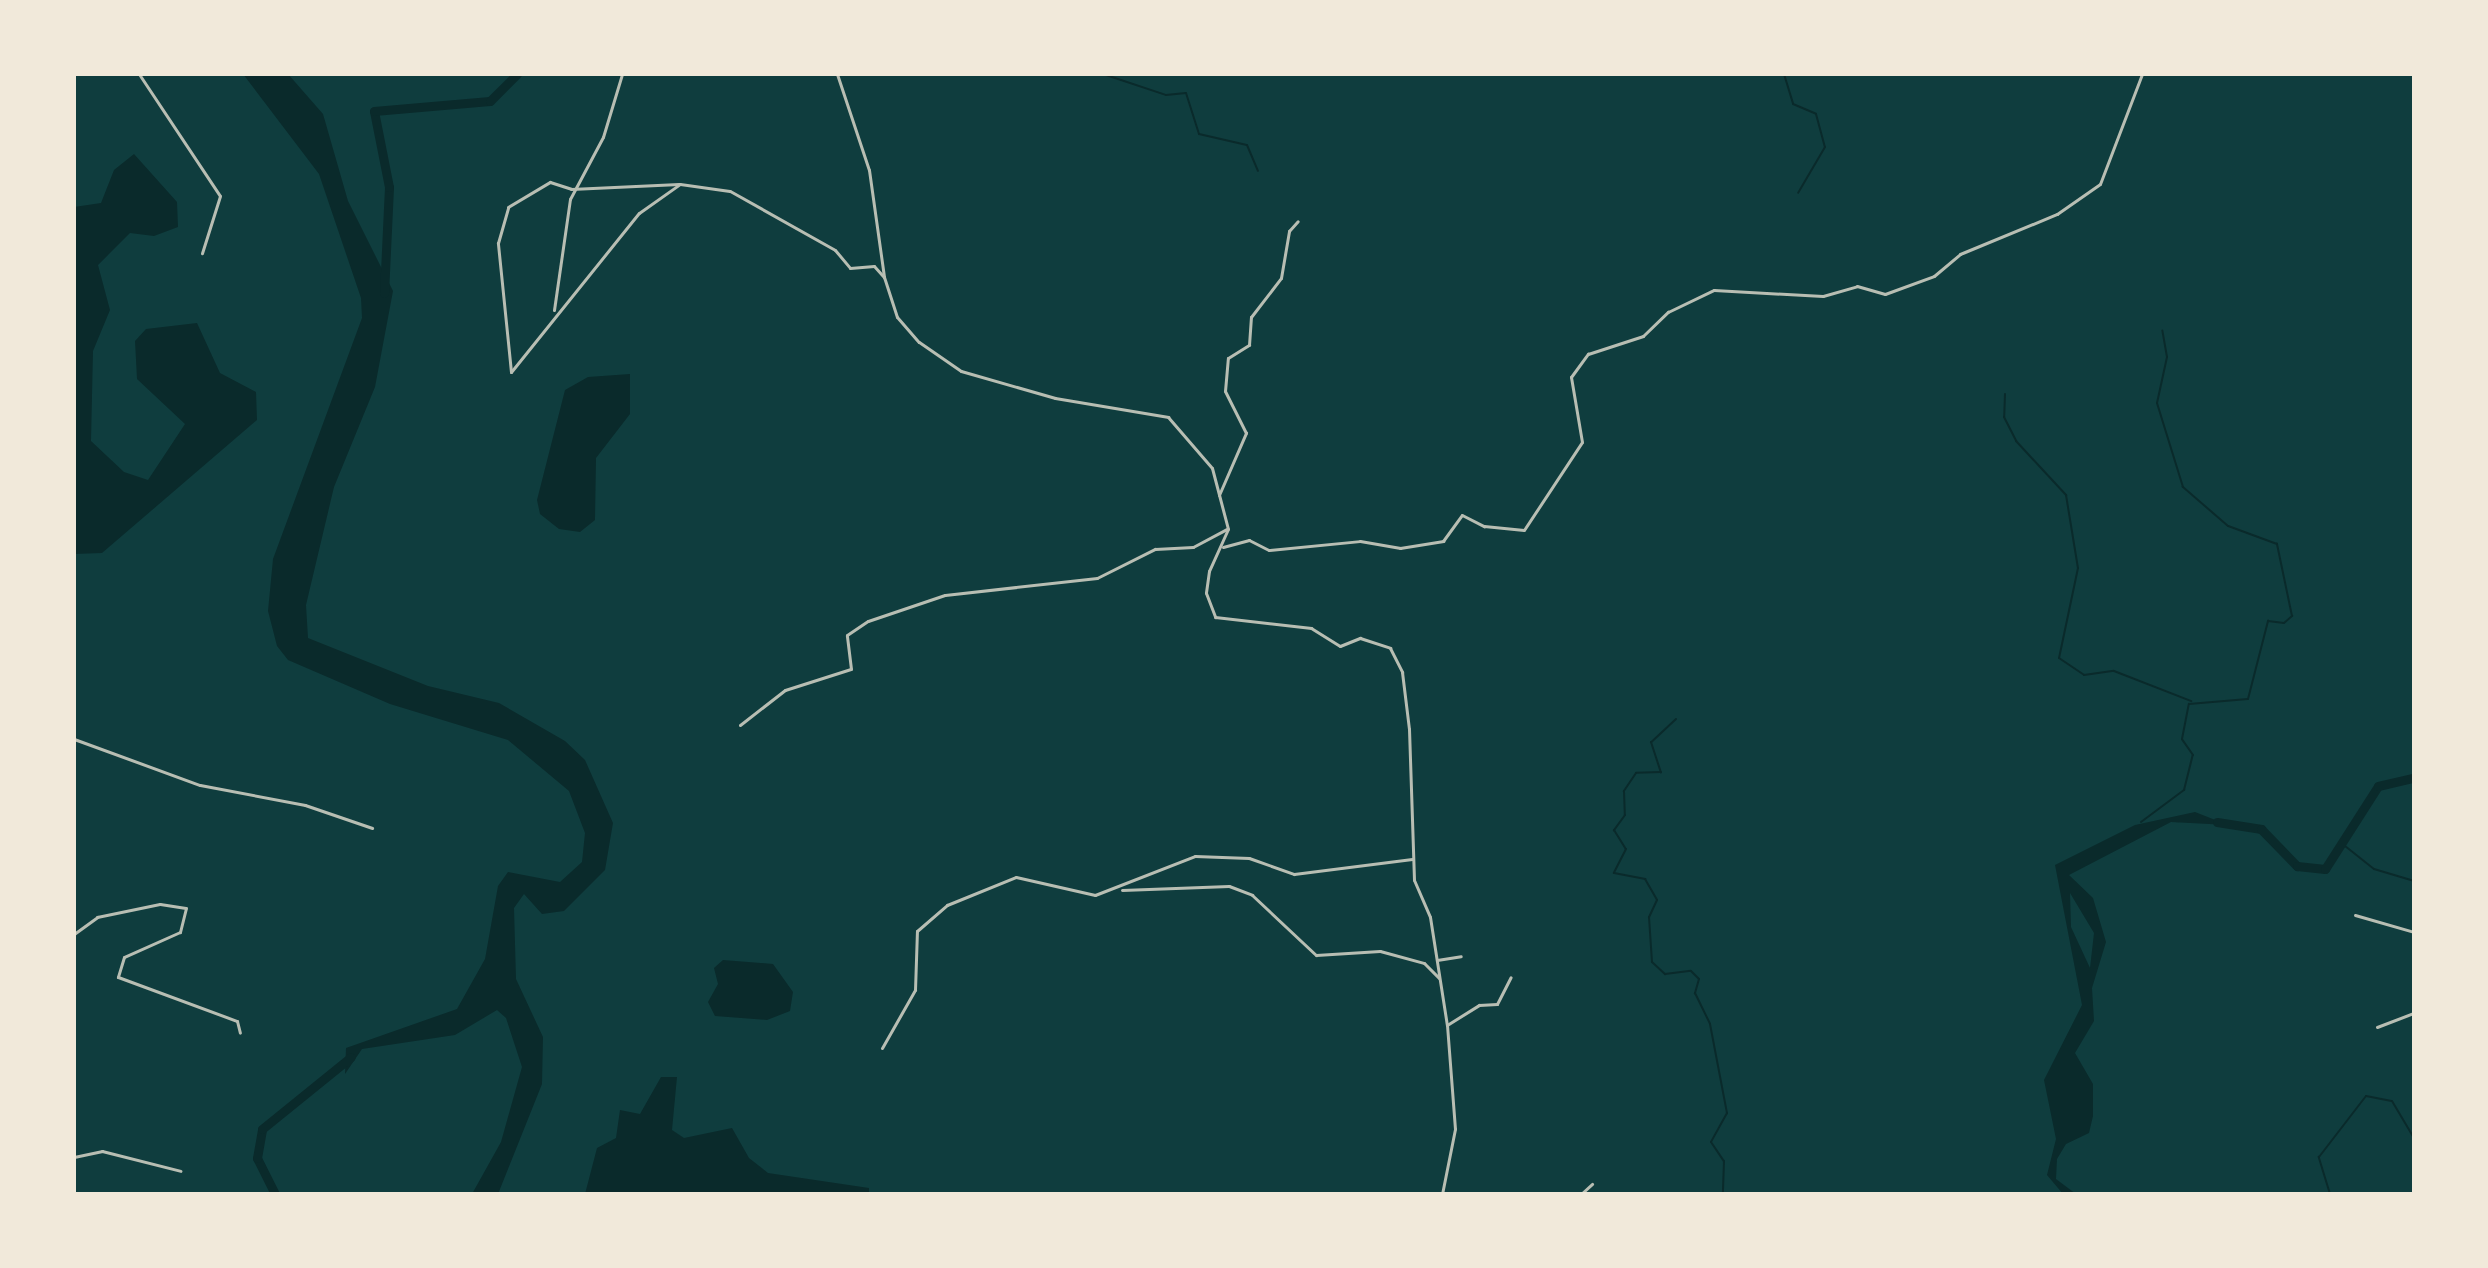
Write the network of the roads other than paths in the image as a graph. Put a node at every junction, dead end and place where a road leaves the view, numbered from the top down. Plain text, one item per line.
1 (139, 74) edge
2 (622, 74) edge
3 (837, 74) edge
4 (2142, 74) edge
5 (680, 184) junction
6 (582, 185) junction
7 (1298, 221) dead end
8 (202, 253) dead end
9 (884, 277) junction
10 (554, 313) junction
11 (1219, 495) junction
12 (1228, 529) junction
13 (1223, 547) junction
14 (740, 725) dead end
15 (74, 739) edge
16 (372, 828) dead end
17 (1412, 859) junction
18 (1114, 892) junction
19 (2355, 915) dead end
20 (2414, 932) edge
21 (74, 934) edge
22 (1461, 956) dead end
23 (1437, 960) junction
24 (1511, 977) dead end
25 (1440, 979) junction
26 (2414, 1013) edge
27 (1447, 1025) junction
28 (2377, 1027) dead end
29 (240, 1033) dead end
30 (882, 1048) dead end
31 (74, 1157) edge
32 (181, 1171) dead end
33 (1592, 1184) dead end
34 (1442, 1193) edge
35 (1581, 1194) edge

1 - 8 street
2 - 6 street
3 - 9 street
4 - 13 street
5 - 6 street
5 - 9 street
5 - 10 street
6 - 10 street
6 - 10 street
7 - 11 street
9 - 11 street
11 - 12 street
12 - 13 street
12 - 14 street
13 - 17 street
15 - 16 street
17 - 18 street
17 - 23 street
18 - 25 street
18 - 30 street
19 - 20 street
21 - 29 street
22 - 23 street
23 - 25 street
24 - 27 street
25 - 27 street
26 - 28 street
27 - 34 street
31 - 32 street
33 - 35 street

